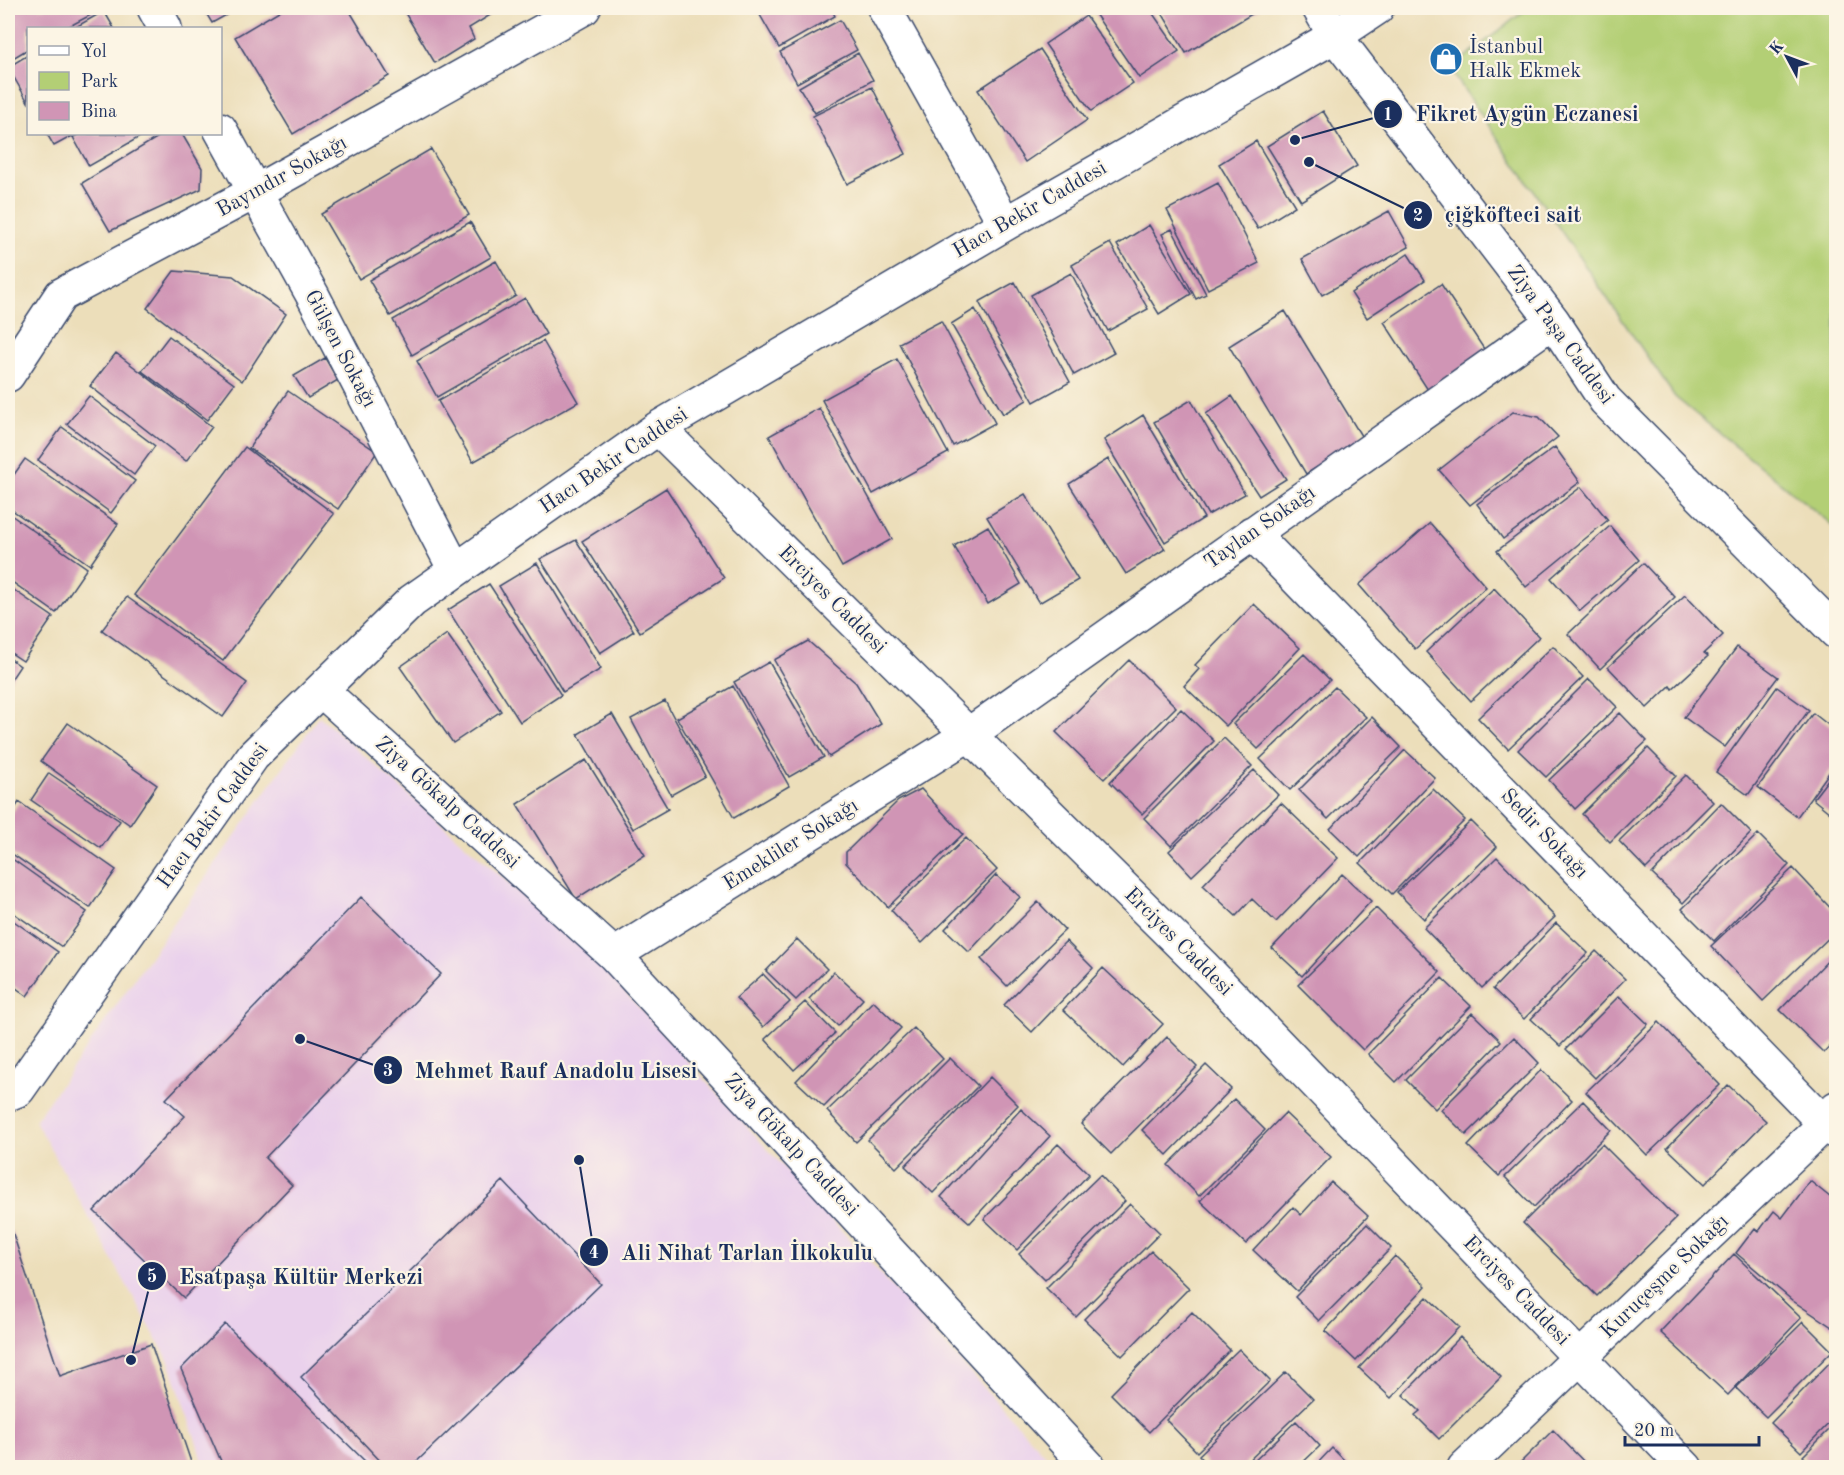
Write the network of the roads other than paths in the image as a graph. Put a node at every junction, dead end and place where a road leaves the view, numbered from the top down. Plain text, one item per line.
1 (154, 8) edge
2 (884, 8) edge
3 (1320, 8) edge
4 (1377, 8) edge
5 (567, 11) edge
6 (164, 27) edge
7 (1335, 36) junction
8 (222, 133) edge
9 (255, 192) junction
10 (1005, 224) junction
11 (1552, 321) junction
12 (8, 375) edge
13 (658, 428) junction
14 (1252, 533) junction
15 (456, 570) junction
16 (1836, 632) edge
17 (321, 690) junction
18 (968, 735) junction
19 (614, 954) junction
20 (8, 1094) edge
21 (1833, 1121) edge
22 (1581, 1358) junction
23 (1090, 1467) edge
24 (1464, 1467) edge
25 (1686, 1467) edge

1 - 6 street
2 - 10 street
3 - 7 street, Ziya Paşa Caddesi
4 - 7 street, Hacı Bekir Caddesi
5 - 9 street, Bayındır Sokağı
7 - 10 street, Hacı Bekir Caddesi
7 - 11 street, Ziya Paşa Caddesi
8 - 9 street, Gülşen Sokağı
9 - 12 street, Bayındır Sokağı
9 - 15 street, Gülşen Sokağı
10 - 13 street, Hacı Bekir Caddesi
11 - 14 street, Taylan Sokağı
11 - 16 street, Ziya Paşa Caddesi
13 - 15 street, Hacı Bekir Caddesi
13 - 18 street, Erciyes Caddesi
14 - 18 street, Taylan Sokağı
14 - 21 street, Sedir Sokağı
15 - 17 street, Hacı Bekir Caddesi
17 - 19 street, Ziya Gökalp Caddesi
17 - 20 street, Hacı Bekir Caddesi
18 - 19 street, Emekliler Sokağı
18 - 22 street, Erciyes Caddesi
19 - 23 street, Ziya Gökalp Caddesi
21 - 22 street, Kuruçeşme Sokağı
22 - 24 street, Kuruçeşme Sokağı
22 - 25 street, Erciyes Caddesi

